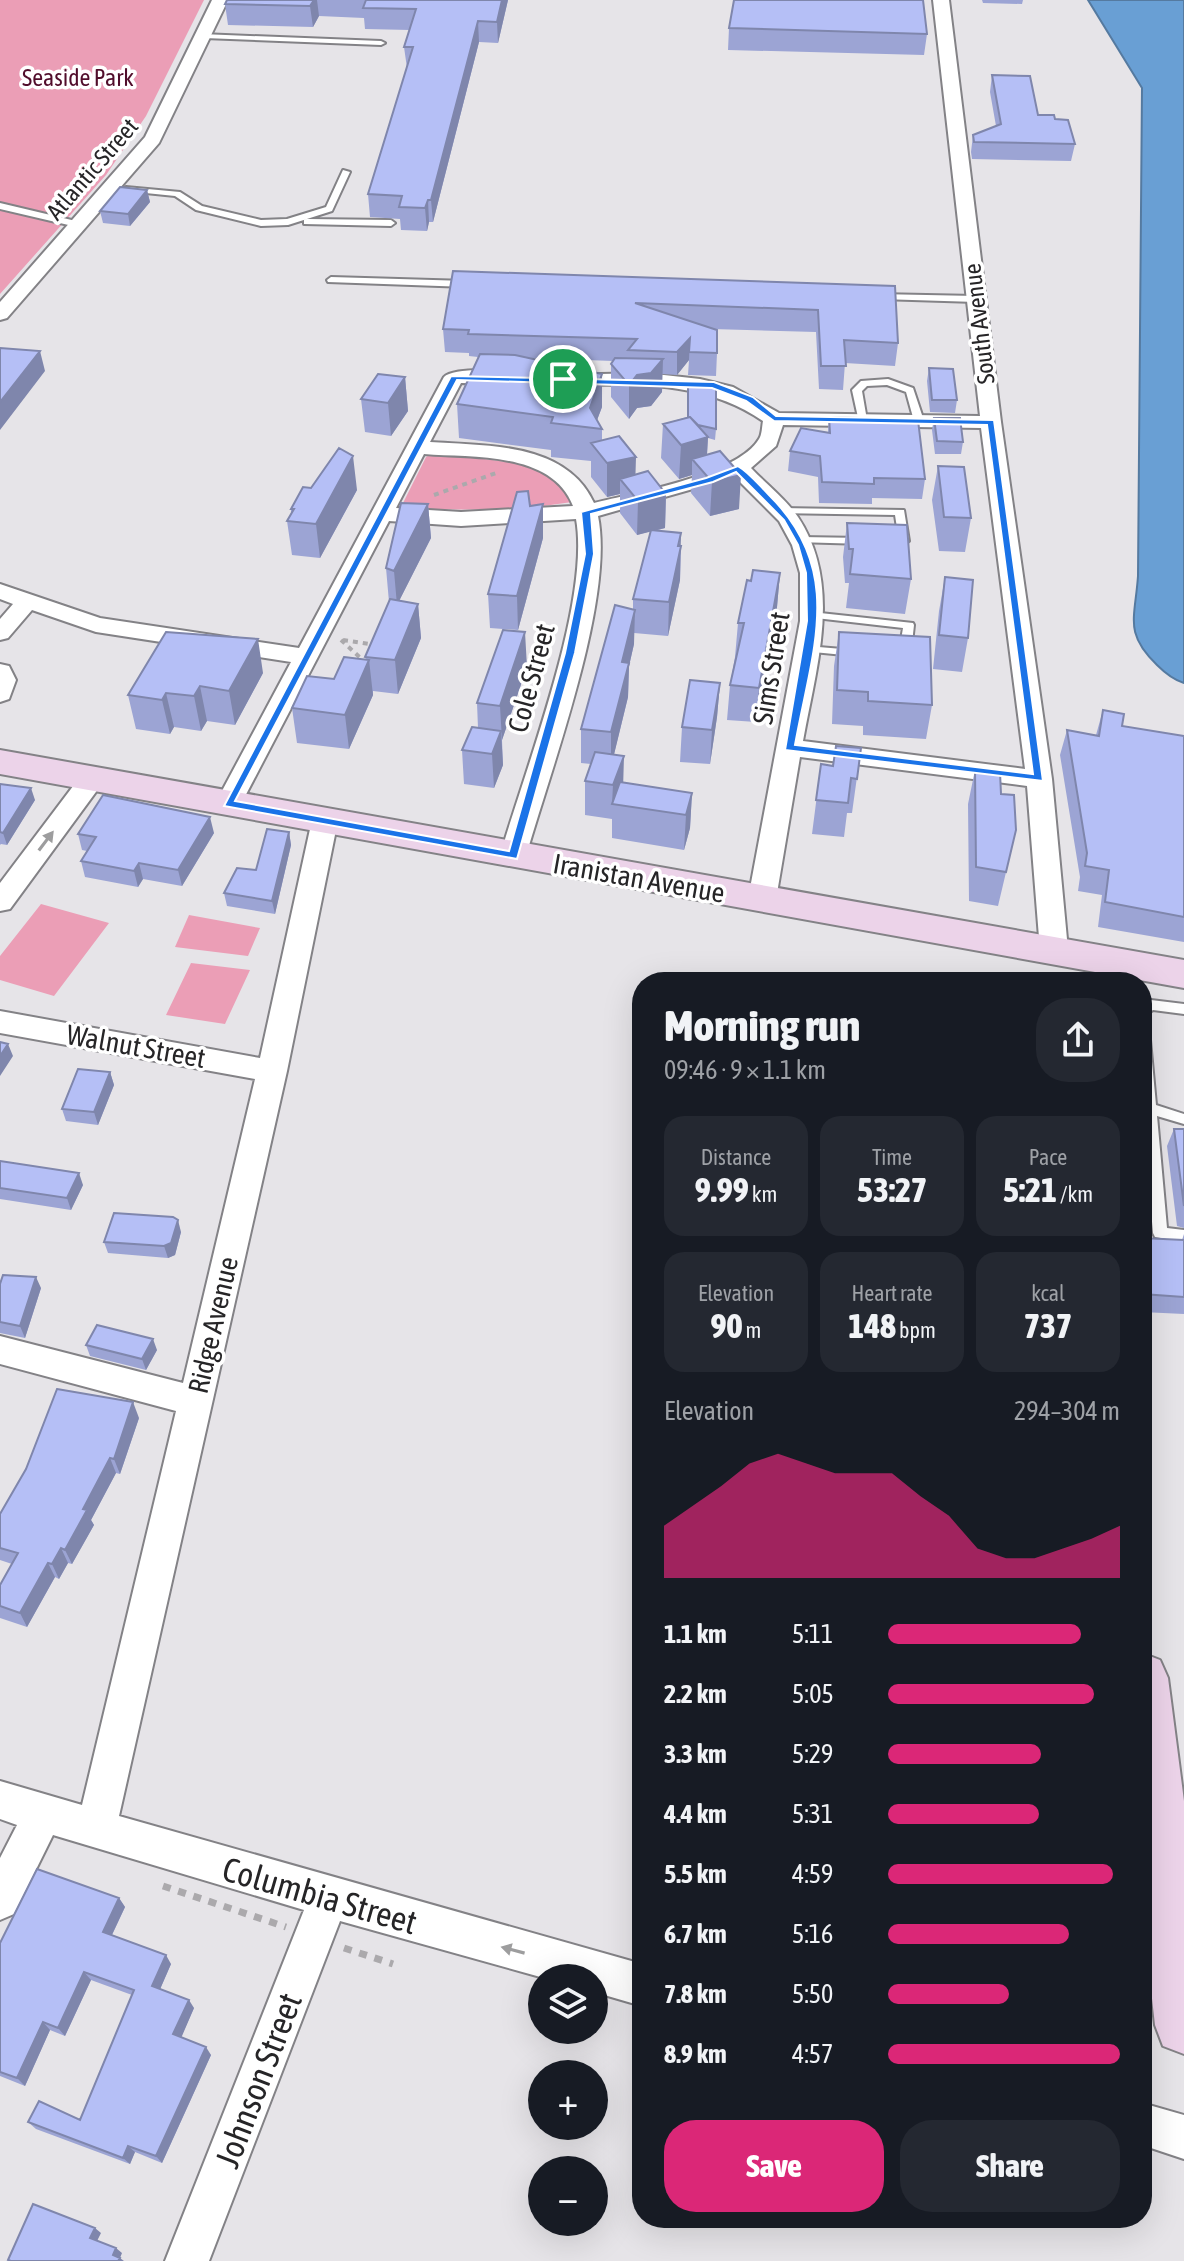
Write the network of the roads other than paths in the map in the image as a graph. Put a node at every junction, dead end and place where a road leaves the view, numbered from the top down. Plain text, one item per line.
1 (220, 0) edge
2 (941, 0) edge
3 (204, 36) junction
4 (381, 43) dead end
5 (346, 172) dead end
6 (110, 187) junction
7 (0, 206) edge
8 (288, 222) junction
9 (391, 223) edge
10 (77, 224) junction
11 (331, 280) dead end
12 (472, 284) edge
13 (862, 296) edge
14 (976, 299) junction
15 (0, 314) edge
16 (774, 419) junction
17 (862, 420) junction
18 (919, 421) junction
19 (991, 422) junction
20 (418, 447) junction
21 (738, 468) junction
22 (780, 511) junction
23 (586, 512) junction
24 (381, 513) junction
25 (800, 540) junction
26 (876, 541) edge
27 (891, 541) edge
28 (0, 591) edge
29 (29, 600) junction
30 (811, 615) junction
31 (0, 633) edge
32 (807, 649) junction
33 (863, 654) edge
34 (307, 657) junction
35 (891, 657) edge
36 (0, 671) edge
37 (0, 694) edge
38 (789, 747) junction
39 (0, 762) edge
40 (92, 779) junction
41 (1039, 779) junction
42 (228, 804) junction
43 (325, 820) junction
44 (513, 856) junction
45 (762, 899) junction
46 (0, 902) edge
47 (1056, 966) edge
48 (1117, 972) edge
49 (1152, 973) edge
50 (1184, 974) edge
51 (1152, 1005) edge
52 (1184, 1009) edge
53 (0, 1022) edge
54 (272, 1071) junction
55 (1152, 1110) edge
56 (1184, 1119) edge
57 (1152, 1134) edge
58 (1184, 1236) edge
59 (0, 1350) edge
60 (195, 1401) junction
61 (1152, 1761) edge
62 (0, 1800) edge
63 (43, 1815) junction
64 (96, 1829) junction
65 (329, 1898) junction
66 (0, 1900) edge
67 (632, 1982) edge
68 (1184, 2025) edge
69 (1152, 2127) edge
70 (1184, 2137) edge
71 (187, 2261) edge

1 - 3 street, Atlantic Street
2 - 14 street, South Avenue
3 - 4 lane
3 - 6 street, Atlantic Street
5 - 8 lane
6 - 8 lane
6 - 10 street, Atlantic Street
7 - 10 lane
8 - 9 lane
10 - 15 street, Atlantic Street
11 - 12 lane
13 - 14 lane
14 - 19 street, South Avenue
16 - 17 street
16 - 20 street
16 - 21 street
17 - 18 street
17 - 18 lane
18 - 19 street
19 - 41 street, South Avenue
20 - 23 street
20 - 24 street
21 - 22 street, Sims Street
21 - 23 street
22 - 25 street, Sims Street
22 - 27 lane
23 - 24 street
23 - 44 street, Cole Street
24 - 34 street
25 - 26 lane
25 - 30 street, Sims Street
28 - 29 street
29 - 31 street
29 - 34 street
30 - 32 street, Sims Street
30 - 35 lane
32 - 33 lane
32 - 38 street, Sims Street
34 - 42 street
36 - 37 street
38 - 41 street
38 - 45 street, Sims Street
39 - 40 street, Iranistan Avenue
40 - 42 street, Iranistan Avenue
46 -> 40 street
41 - 47 street, South Avenue
42 - 43 street, Iranistan Avenue
43 - 44 street, Iranistan Avenue
43 - 54 street, Ridge Avenue
44 - 45 street, Iranistan Avenue
45 - 47 street, Iranistan Avenue
47 - 48 street, Iranistan Avenue
49 - 50 street, Iranistan Avenue
51 - 52 lane
53 - 54 street, Walnut Street
54 - 60 street, Ridge Avenue
55 - 56 lane
57 - 58 lane
59 - 60 street
60 - 64 street, Ridge Avenue
61 - 68 street
62 - 63 street, Columbia Street
63 - 64 street, Columbia Street
63 - 66 street
64 - 65 street, Columbia Street
67 -> 65 street, Columbia Street
65 - 71 street, Johnson Street
69 - 70 street

